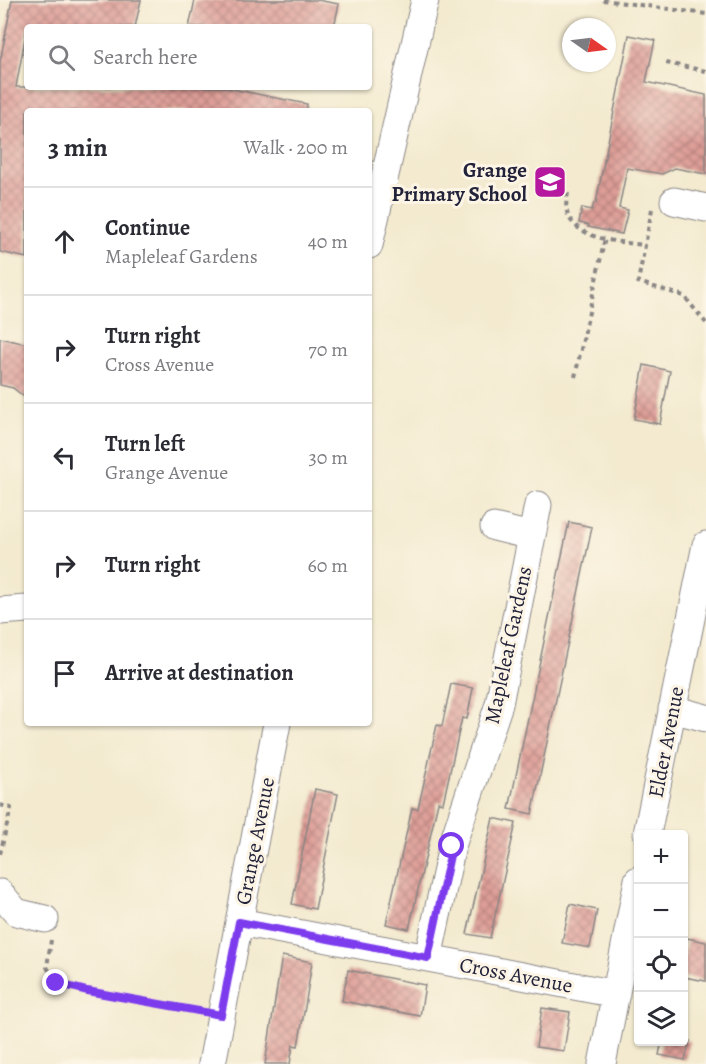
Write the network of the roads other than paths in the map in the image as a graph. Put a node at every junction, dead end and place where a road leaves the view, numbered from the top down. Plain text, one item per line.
1 (425, 0) edge
2 (664, 200) road end
3 (706, 208) edge
4 (372, 232) edge
5 (538, 505) dead end
6 (494, 527) dead end
7 (531, 536) junction
8 (705, 550) edge
9 (24, 609) edge
10 (0, 611) edge
11 (672, 709) junction
12 (706, 718) edge
13 (276, 726) edge
14 (648, 830) edge
15 (638, 884) edge
16 (0, 893) edge
17 (45, 919) road end
18 (239, 922) junction
19 (428, 958) junction
20 (616, 994) junction
21 (212, 1064) edge
22 (602, 1064) edge

1 - 4 street
2 - 3 street
5 - 7 street, Mapleleaf Gardens
6 - 7 street
7 - 19 street, Mapleleaf Gardens
8 - 11 street, Elder Avenue
9 - 10 street
11 - 12 street
11 - 14 street, Elder Avenue
13 - 18 street, Grange Avenue
15 - 20 street
16 - 17 street
18 - 19 street, Cross Avenue
18 - 21 street, Grange Avenue
19 - 20 street, Cross Avenue
20 - 22 street

